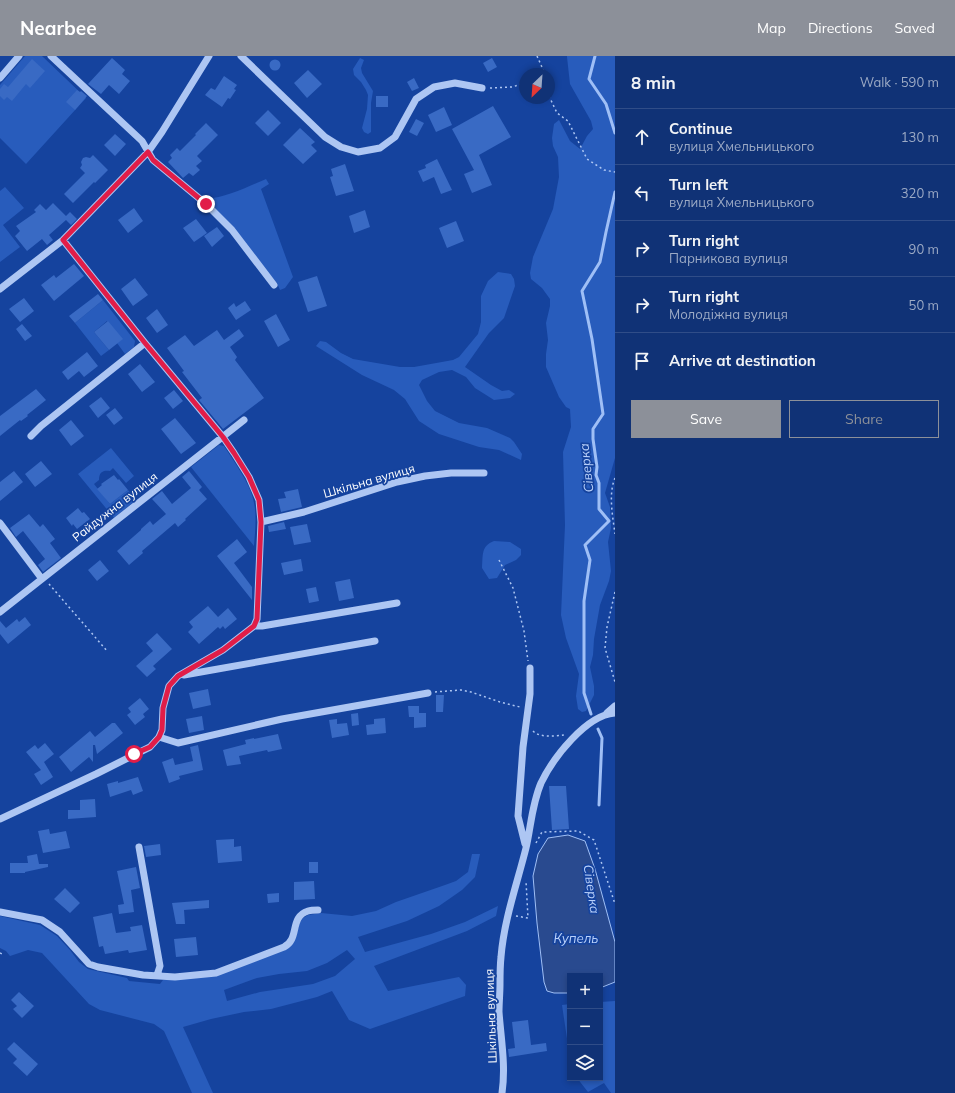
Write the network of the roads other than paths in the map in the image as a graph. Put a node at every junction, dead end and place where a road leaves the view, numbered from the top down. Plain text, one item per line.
1 (19, 56) edge
2 (51, 56) edge
3 (208, 56) edge
4 (241, 56) edge
5 (0, 78) edge
6 (482, 88) road end
7 (148, 152) junction
8 (63, 240) junction
9 (274, 285) dead end
10 (0, 289) edge
11 (145, 343) junction
12 (244, 420) dead end
13 (31, 436) dead end
14 (223, 437) junction
15 (484, 473) dead end
16 (261, 522) junction
17 (0, 523) edge
18 (43, 578) junction
19 (397, 603) dead end
20 (0, 612) edge
21 (254, 626) junction
22 (375, 641) dead end
23 (530, 668) road end
24 (178, 676) junction
25 (428, 693) road end
26 (615, 706) edge
27 (607, 713) junction
28 (615, 713) edge
29 (159, 737) junction
30 (0, 818) edge
31 (526, 846) junction
32 (139, 847) dead end
33 (318, 910) dead end
34 (0, 912) edge
35 (157, 975) junction
36 (502, 1093) edge

1 - 5 street
2 - 7 street
3 - 7 street
4 - 6 street
7 - 8 street
7 - 9 street
8 - 10 street
8 - 11 street
11 - 13 street
11 - 14 street
12 - 14 street, Райдужна вулиця
14 - 16 street
14 - 18 street, Райдужна вулиця
15 - 16 street, Шкільна вулиця
16 - 21 street
17 - 18 street
18 - 20 street, Райдужна вулиця
19 - 21 street
21 - 24 street
22 - 24 street
23 - 31 street, Шкільна вулиця
24 - 29 street
25 - 29 street
26 - 27 street, Шкільна вулиця
27 - 28 street
27 - 31 street, Шкільна вулиця
29 - 30 street
31 - 36 street, Шкільна вулиця
32 - 35 street
33 - 35 street
34 - 35 street

